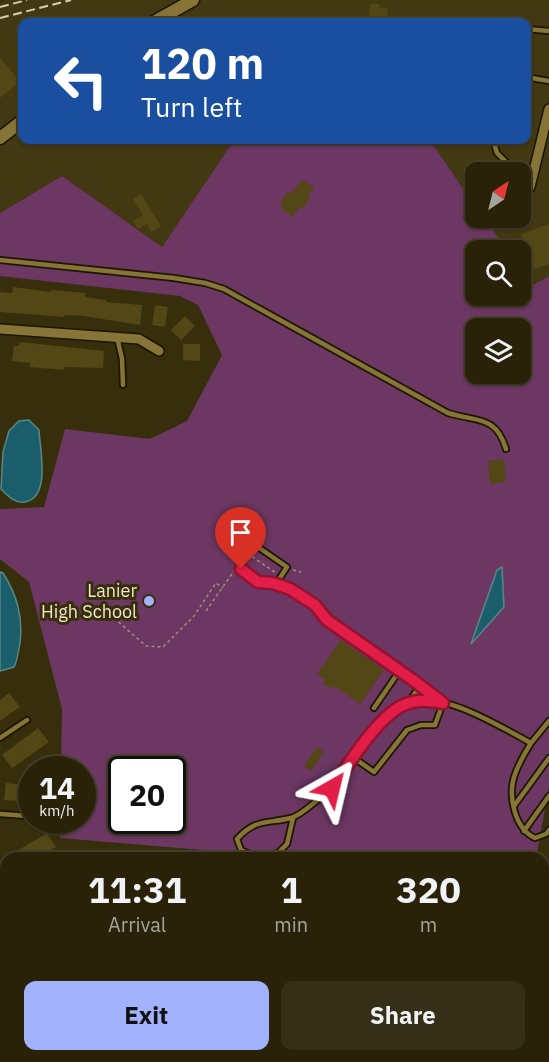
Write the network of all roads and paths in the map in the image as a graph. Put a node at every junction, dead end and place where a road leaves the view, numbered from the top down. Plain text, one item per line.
1 (193, 0) edge
2 (161, 18) edge
3 (531, 29) edge
4 (549, 31) edge
5 (531, 78) edge
6 (549, 81) edge
7 (549, 109) edge
8 (18, 124) edge
9 (0, 138) edge
10 (494, 144) edge
11 (506, 162) edge
12 (531, 183) edge
13 (0, 260) edge
14 (0, 329) edge
15 (117, 336) junction
16 (159, 351) dead end
17 (123, 385) dead end
18 (506, 449) dead end
19 (258, 547) dead end
20 (241, 569) dead end
21 (276, 584) junction
22 (223, 588) dead end
23 (114, 618) dead end
24 (400, 670) junction
25 (416, 682) junction
26 (408, 703) junction
27 (443, 703) junction
28 (374, 708) dead end
29 (27, 720) dead end
30 (549, 721) edge
31 (0, 738) edge
32 (531, 743) junction
33 (354, 758) junction
34 (549, 758) edge
35 (549, 796) edge
36 (514, 806) junction
37 (0, 814) edge
38 (18, 815) edge
39 (293, 818) junction
40 (549, 830) edge
41 (524, 831) junction
42 (245, 852) edge
43 (279, 852) edge

1 - 2 street
3 - 4 lane
5 - 6 lane
7 - 12 street
8 - 9 street
10 - 11 lane
13 - 18 lane
14 - 15 street
15 - 16 street
15 - 17 lane
19 - 21 lane
20 - 21 lane
21 - 24 lane
22 - 23 path
24 - 25 lane
24 - 28 lane
25 - 26 lane
25 - 27 lane
26 - 27 lane
26 - 33 lane
27 - 32 lane
27 - 33 lane
29 - 31 lane
30 - 32 lane
32 - 36 lane
33 - 39 lane
34 - 36 lane
35 - 41 lane
36 - 41 lane
37 - 38 lane
39 - 42 lane
39 - 43 lane
40 - 41 lane

